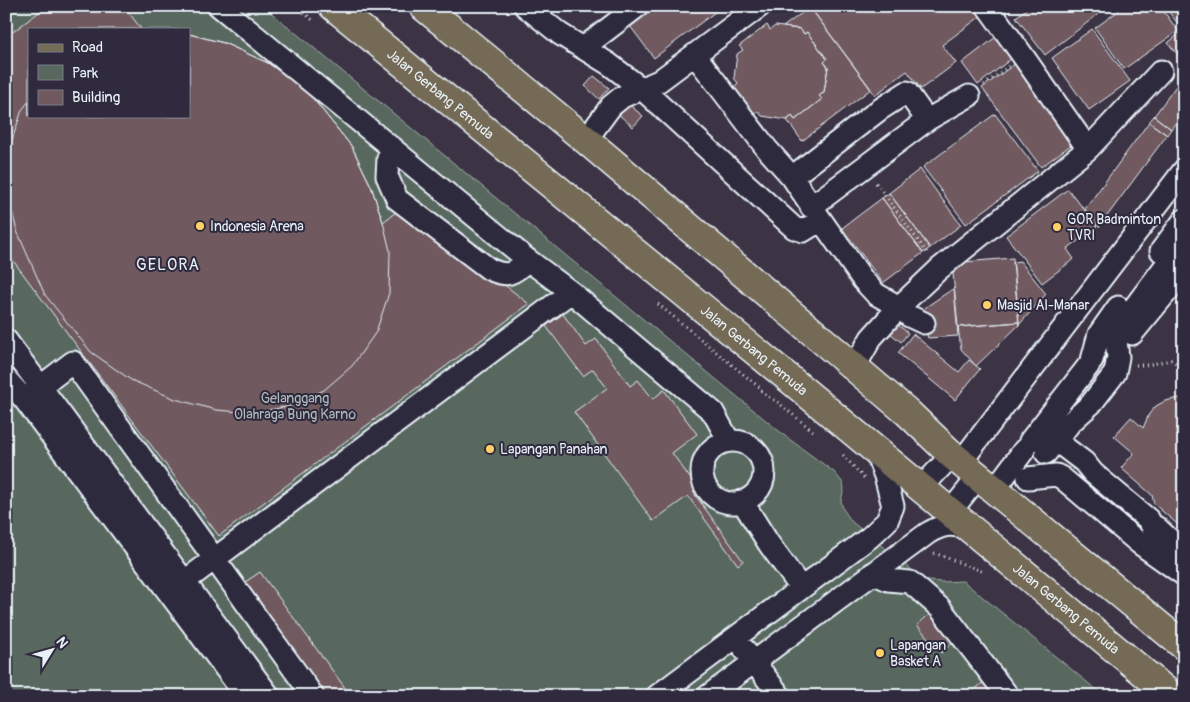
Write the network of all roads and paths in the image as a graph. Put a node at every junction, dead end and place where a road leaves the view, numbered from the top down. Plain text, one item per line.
1 (219, 6) edge
2 (296, 6) edge
3 (423, 6) edge
4 (525, 6) edge
5 (638, 6) edge
6 (760, 6) edge
7 (987, 6) edge
8 (325, 15) edge
9 (583, 48) junction
10 (695, 54) junction
11 (1023, 56) junction
12 (1161, 71) dead end
13 (642, 90) junction
14 (969, 96) joint
15 (927, 120) junction
16 (586, 140) junction
17 (393, 148) junction
18 (1088, 150) junction
19 (864, 167) junction
20 (1184, 170) edge
21 (792, 177) junction
22 (816, 213) junction
23 (1184, 220) edge
24 (1184, 241) edge
25 (528, 260) junction
26 (939, 269) junction
27 (1184, 271) edge
28 (571, 292) junction
29 (1184, 294) edge
30 (652, 299) dead end
31 (898, 306) junction
32 (924, 323) dead end
33 (11, 347) edge
34 (1118, 365) junction
35 (854, 368) junction
36 (1184, 368) edge
37 (6, 378) edge
38 (41, 387) junction
39 (24, 399) junction
40 (814, 432) dead end
41 (729, 440) junction
42 (837, 450) dead end
43 (874, 450) junction
44 (1038, 452) junction
45 (980, 477) junction
46 (868, 483) dead end
47 (921, 488) junction
48 (742, 501) junction
49 (950, 512) junction
50 (971, 529) junction
51 (917, 541) junction
52 (214, 558) junction
53 (1179, 564) edge
54 (824, 571) junction
55 (873, 573) junction
56 (991, 578) dead end
57 (176, 587) junction
58 (801, 588) junction
59 (843, 595) junction
60 (736, 637) junction
61 (1184, 646) edge
62 (753, 662) junction
63 (246, 696) edge
64 (269, 696) edge
65 (313, 696) edge
66 (657, 696) edge
67 (708, 696) edge
68 (780, 696) edge
69 (1008, 696) edge
70 (1172, 696) edge

1 - 17 lane
2 - 8 path
3 - 16 main road
4 - 9 lane
5 - 9 lane
6 - 10 lane
7 - 11 lane
8 - 43 main road, Jalan Gerbang Pemuda
9 - 13 lane
10 - 13 lane
10 - 21 lane
11 - 14 path
11 - 18 lane
12 - 18 lane
13 - 16 lane
13 - 22 lane
14 - 15 lane
15 - 19 lane
15 - 21 lane
16 - 35 main road
17 - 25 lane
17 - 25 lane
18 - 26 lane
19 - 22 lane
19 - 26 path
20 - 45 lane
21 - 22 lane
22 - 31 lane
23 - 44 lane
24 - 34 lane
25 - 28 lane
26 - 31 lane
27 - 29 lane
28 - 41 lane
28 - 52 lane
30 - 40 path
31 - 32 lane
31 - 35 lane
33 - 37 lane
33 - 38 lane
34 - 36 path
34 - 44 lane
35 - 45 main road
37 - 39 lane
38 - 39 lane
38 - 52 lane
38 - 57 lane
39 - 57 lane
41 - 48 lane
41 - 48 lane
42 - 46 path
43 - 47 main road, Jalan Gerbang Pemuda
43 - 54 lane
44 - 45 lane
44 - 45 lane
44 - 53 lane
44 - 53 lane
45 - 47 lane
45 - 49 lane
45 - 61 main road
47 - 49 main road, Jalan Gerbang Pemuda
48 - 58 lane
49 - 50 main road, Jalan Gerbang Pemuda
50 - 51 lane
50 - 70 main road, Jalan Gerbang Pemuda
51 - 55 lane
51 - 56 path
52 - 57 lane
52 - 65 lane
54 - 58 lane
54 - 59 lane
55 - 59 lane
55 - 69 lane
57 - 63 lane
57 - 64 lane
58 - 60 lane
59 - 62 lane
60 - 62 lane
60 - 66 lane
62 - 67 lane
62 - 68 lane

